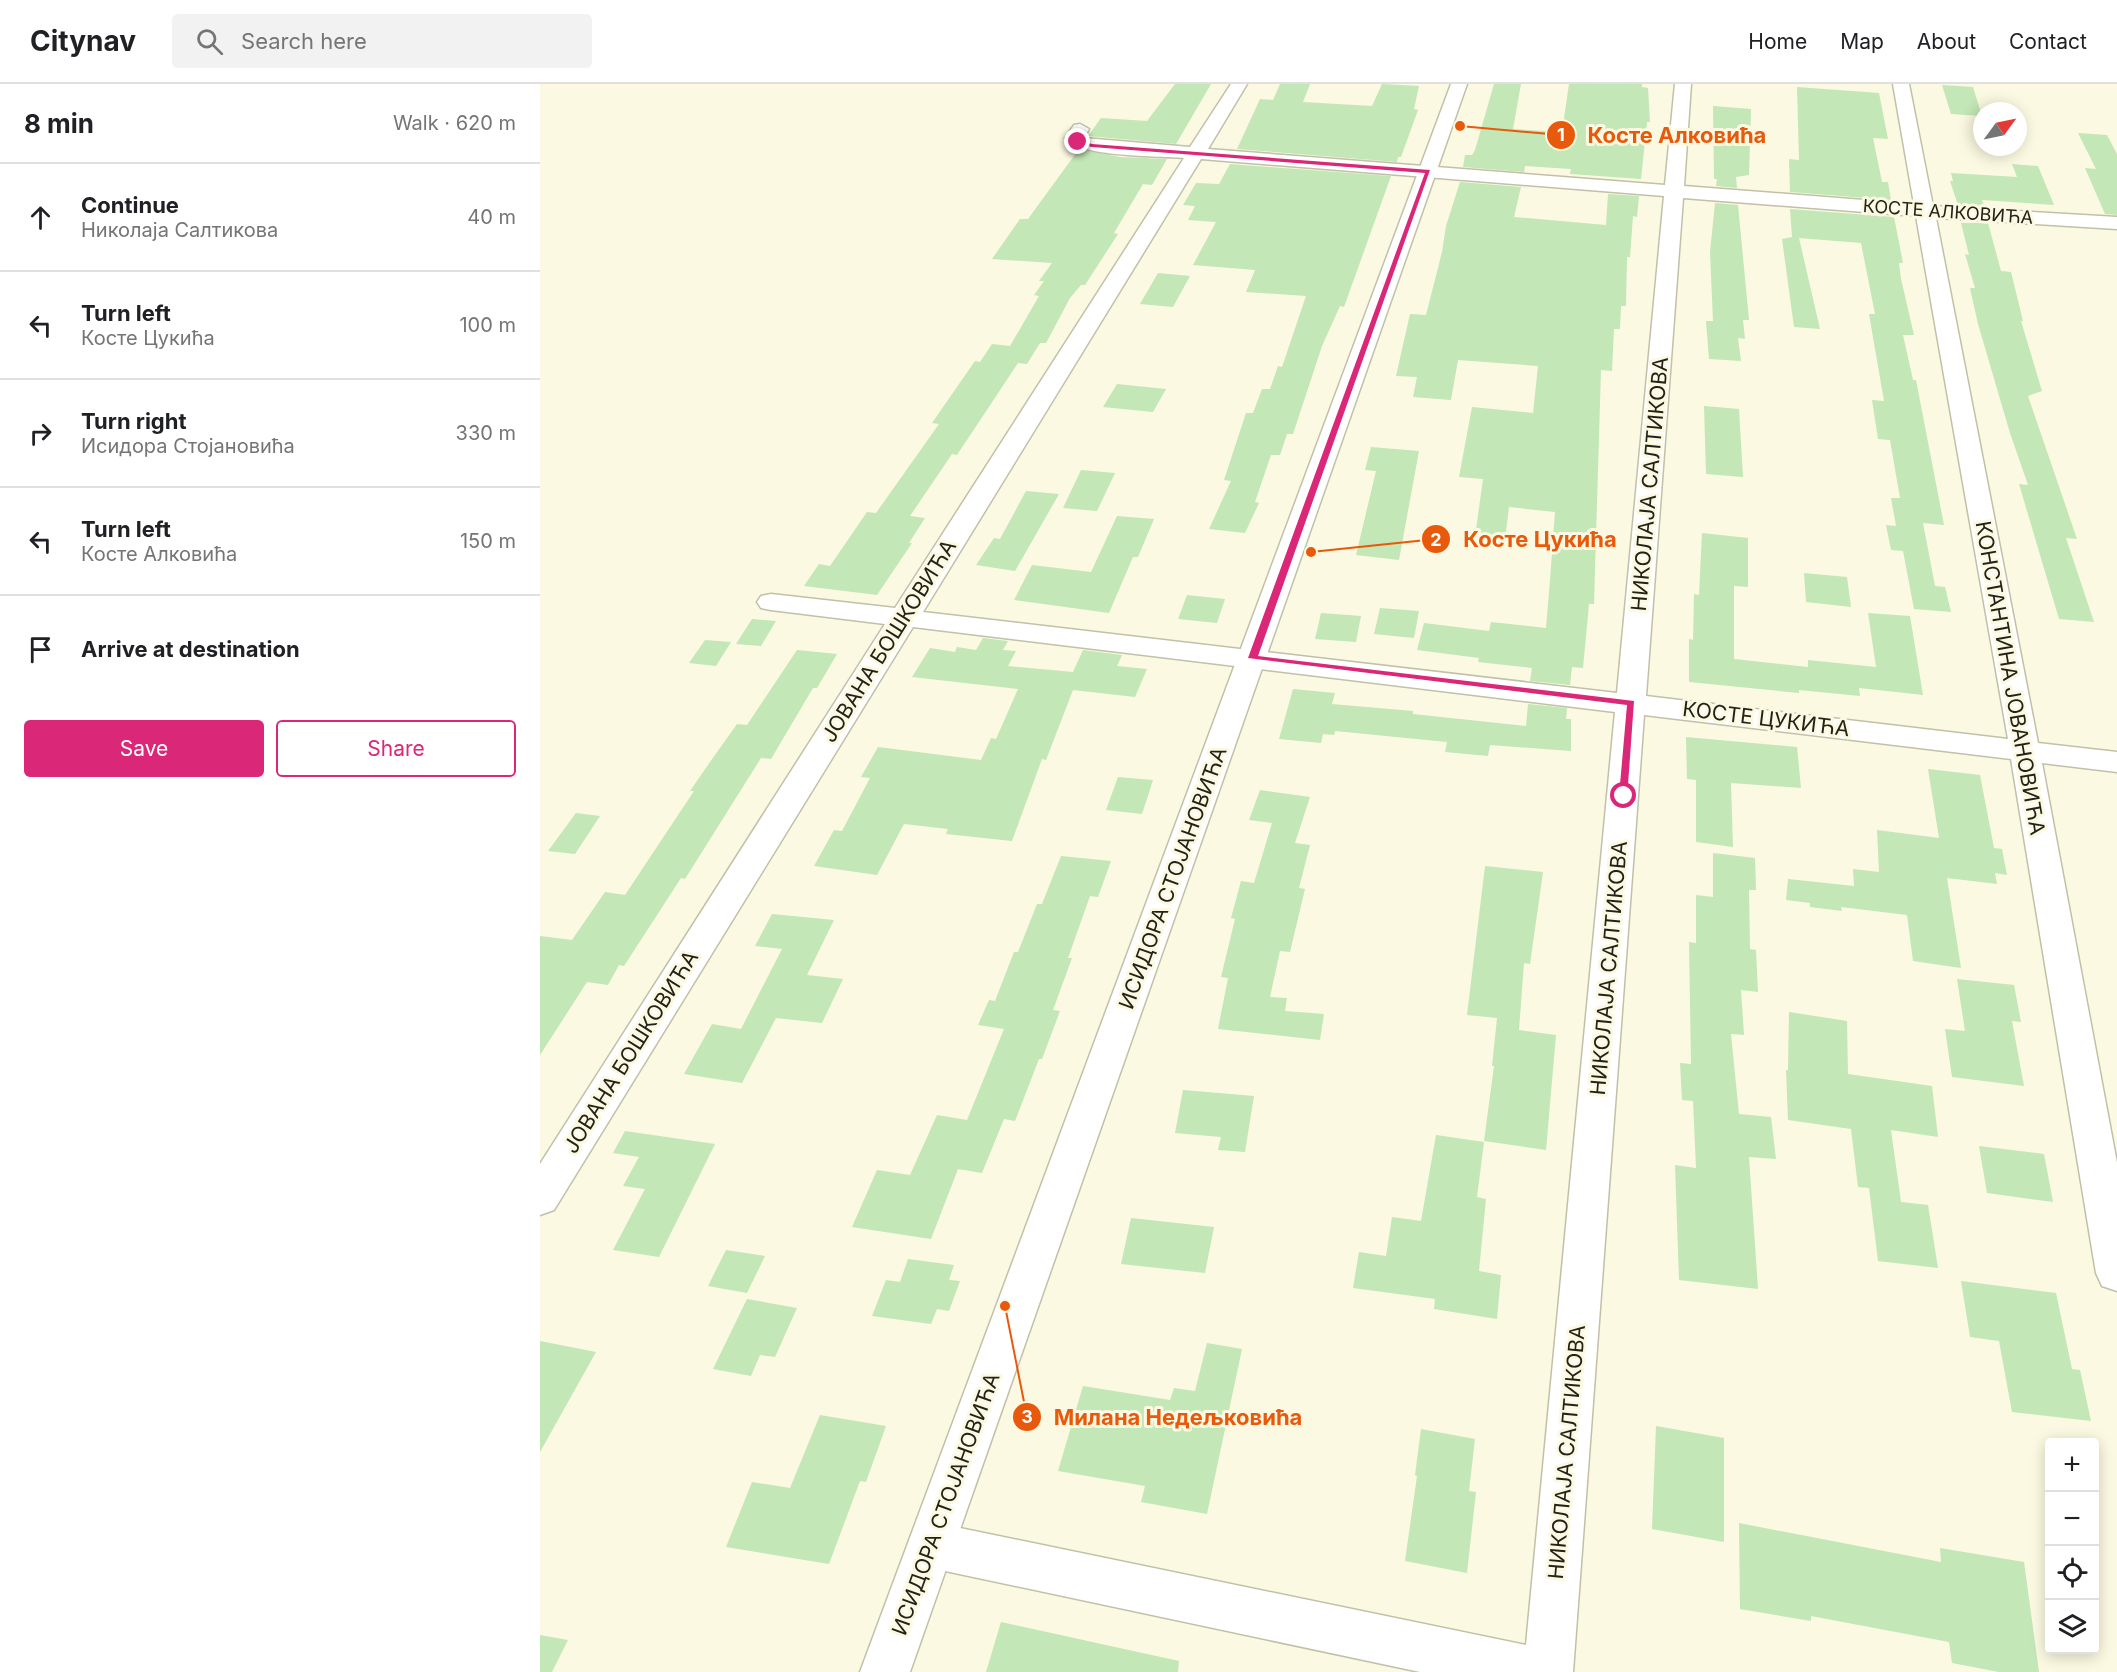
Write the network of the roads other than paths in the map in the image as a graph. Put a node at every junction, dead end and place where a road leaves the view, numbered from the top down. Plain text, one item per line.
1 (1239, 84) edge
2 (1459, 84) edge
3 (1683, 84) edge
4 (1901, 84) edge
5 (1080, 129) dead end
6 (1195, 154) junction
7 (1428, 171) junction
8 (1675, 190) junction
9 (1924, 212) junction
10 (2117, 223) edge
11 (771, 602) dead end
12 (904, 617) junction
13 (1253, 658) junction
14 (1631, 703) junction
15 (2024, 750) junction
16 (2117, 762) edge
17 (540, 1198) edge
18 (2117, 1273) edge
19 (931, 1545) junction
20 (885, 1672) edge
21 (1536, 1672) edge
22 (1548, 1672) edge

1 - 6 street, ЈОВАНА БОШКОВИЋА
2 - 7 street, ИСИДОРА СТОЈАНОВИЋА
3 - 8 street, НИКОЛАЈА САЛТИКОВА
4 - 9 street, КОНСТАНТИНА ЈОВАНОВИЋА
5 - 6 street, КОСТЕ АЛКОВИЋА
6 - 7 street, КОСТЕ АЛКОВИЋА
6 - 12 street, ЈОВАНА БОШКОВИЋА
7 - 8 street, КОСТЕ АЛКОВИЋА
7 - 13 street, ИСИДОРА СТОЈАНОВИЋА
8 - 9 street, КОСТЕ АЛКОВИЋА
8 - 14 street, НИКОЛАЈА САЛТИКОВА
9 - 10 street, КОСТЕ АЛКОВИЋА
9 - 15 street, КОНСТАНТИНА ЈОВАНОВИЋА
11 - 12 street, КОСТЕ ЦУКИЋА
12 - 13 street, КОСТЕ ЦУКИЋА
12 - 17 street, ЈОВАНА БОШКОВИЋА
13 - 14 street, КОСТЕ ЦУКИЋА
13 - 19 street, ИСИДОРА СТОЈАНОВИЋА
14 - 15 street, КОСТЕ ЦУКИЋА
14 - 22 street, НИКОЛАЈА САЛТИКОВА
15 - 16 street, КОСТЕ ЦУКИЋА
15 - 18 street, КОНСТАНТИНА ЈОВАНОВИЋА
19 - 20 street, ИСИДОРА СТОЈАНОВИЋА
19 - 21 street

